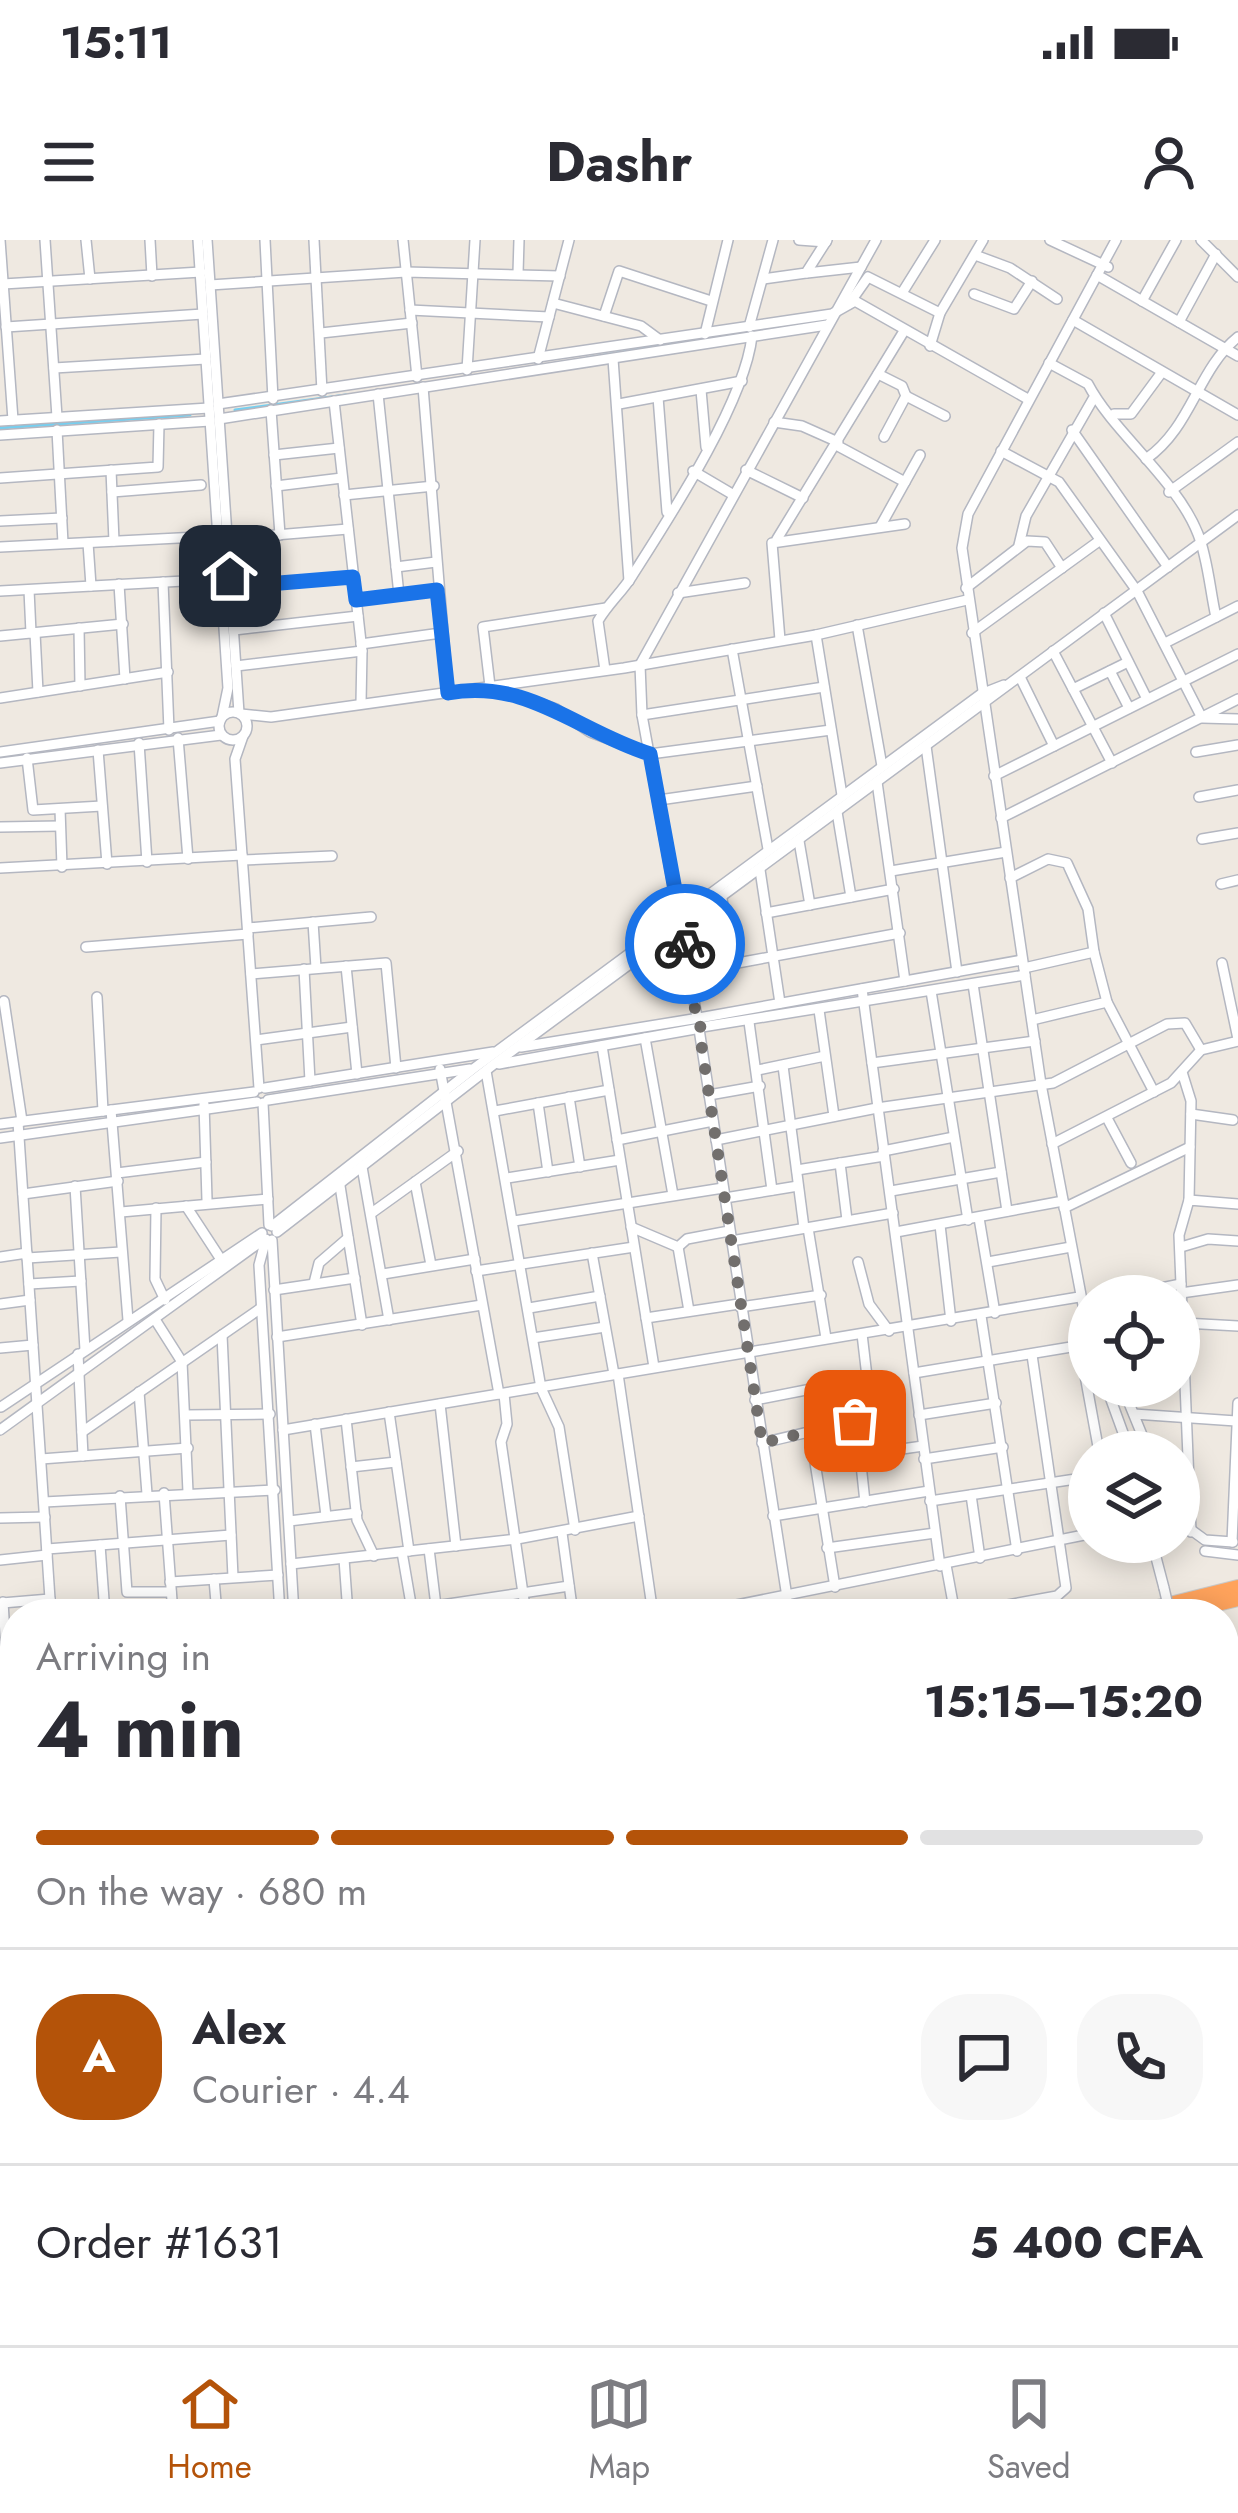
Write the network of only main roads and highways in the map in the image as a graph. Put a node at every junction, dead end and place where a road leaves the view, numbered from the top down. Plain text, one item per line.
1 (1238, 1587) edge
2 (1190, 1599) edge

1 - 2 highway

